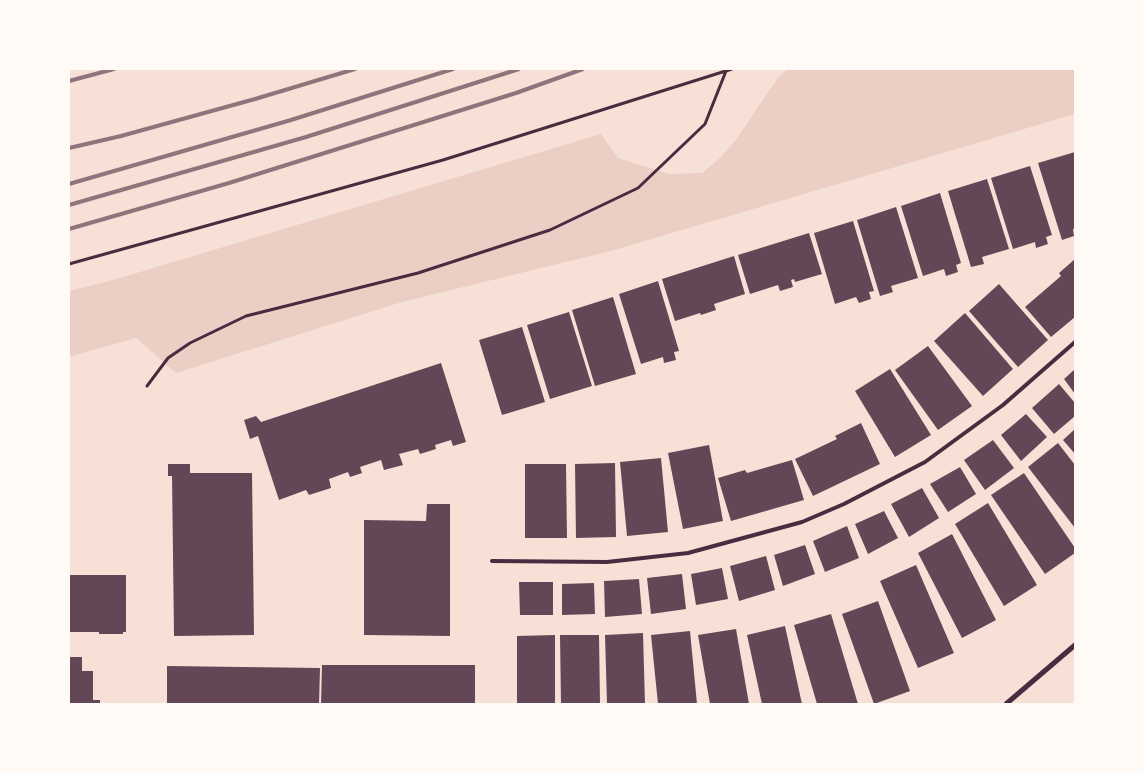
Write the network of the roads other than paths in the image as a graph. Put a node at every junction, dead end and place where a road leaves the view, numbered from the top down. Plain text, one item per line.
1 (1075, 342) edge
2 (492, 561) dead end
3 (1075, 645) edge
4 (1006, 704) edge

1 - 2 lane
3 - 4 street

